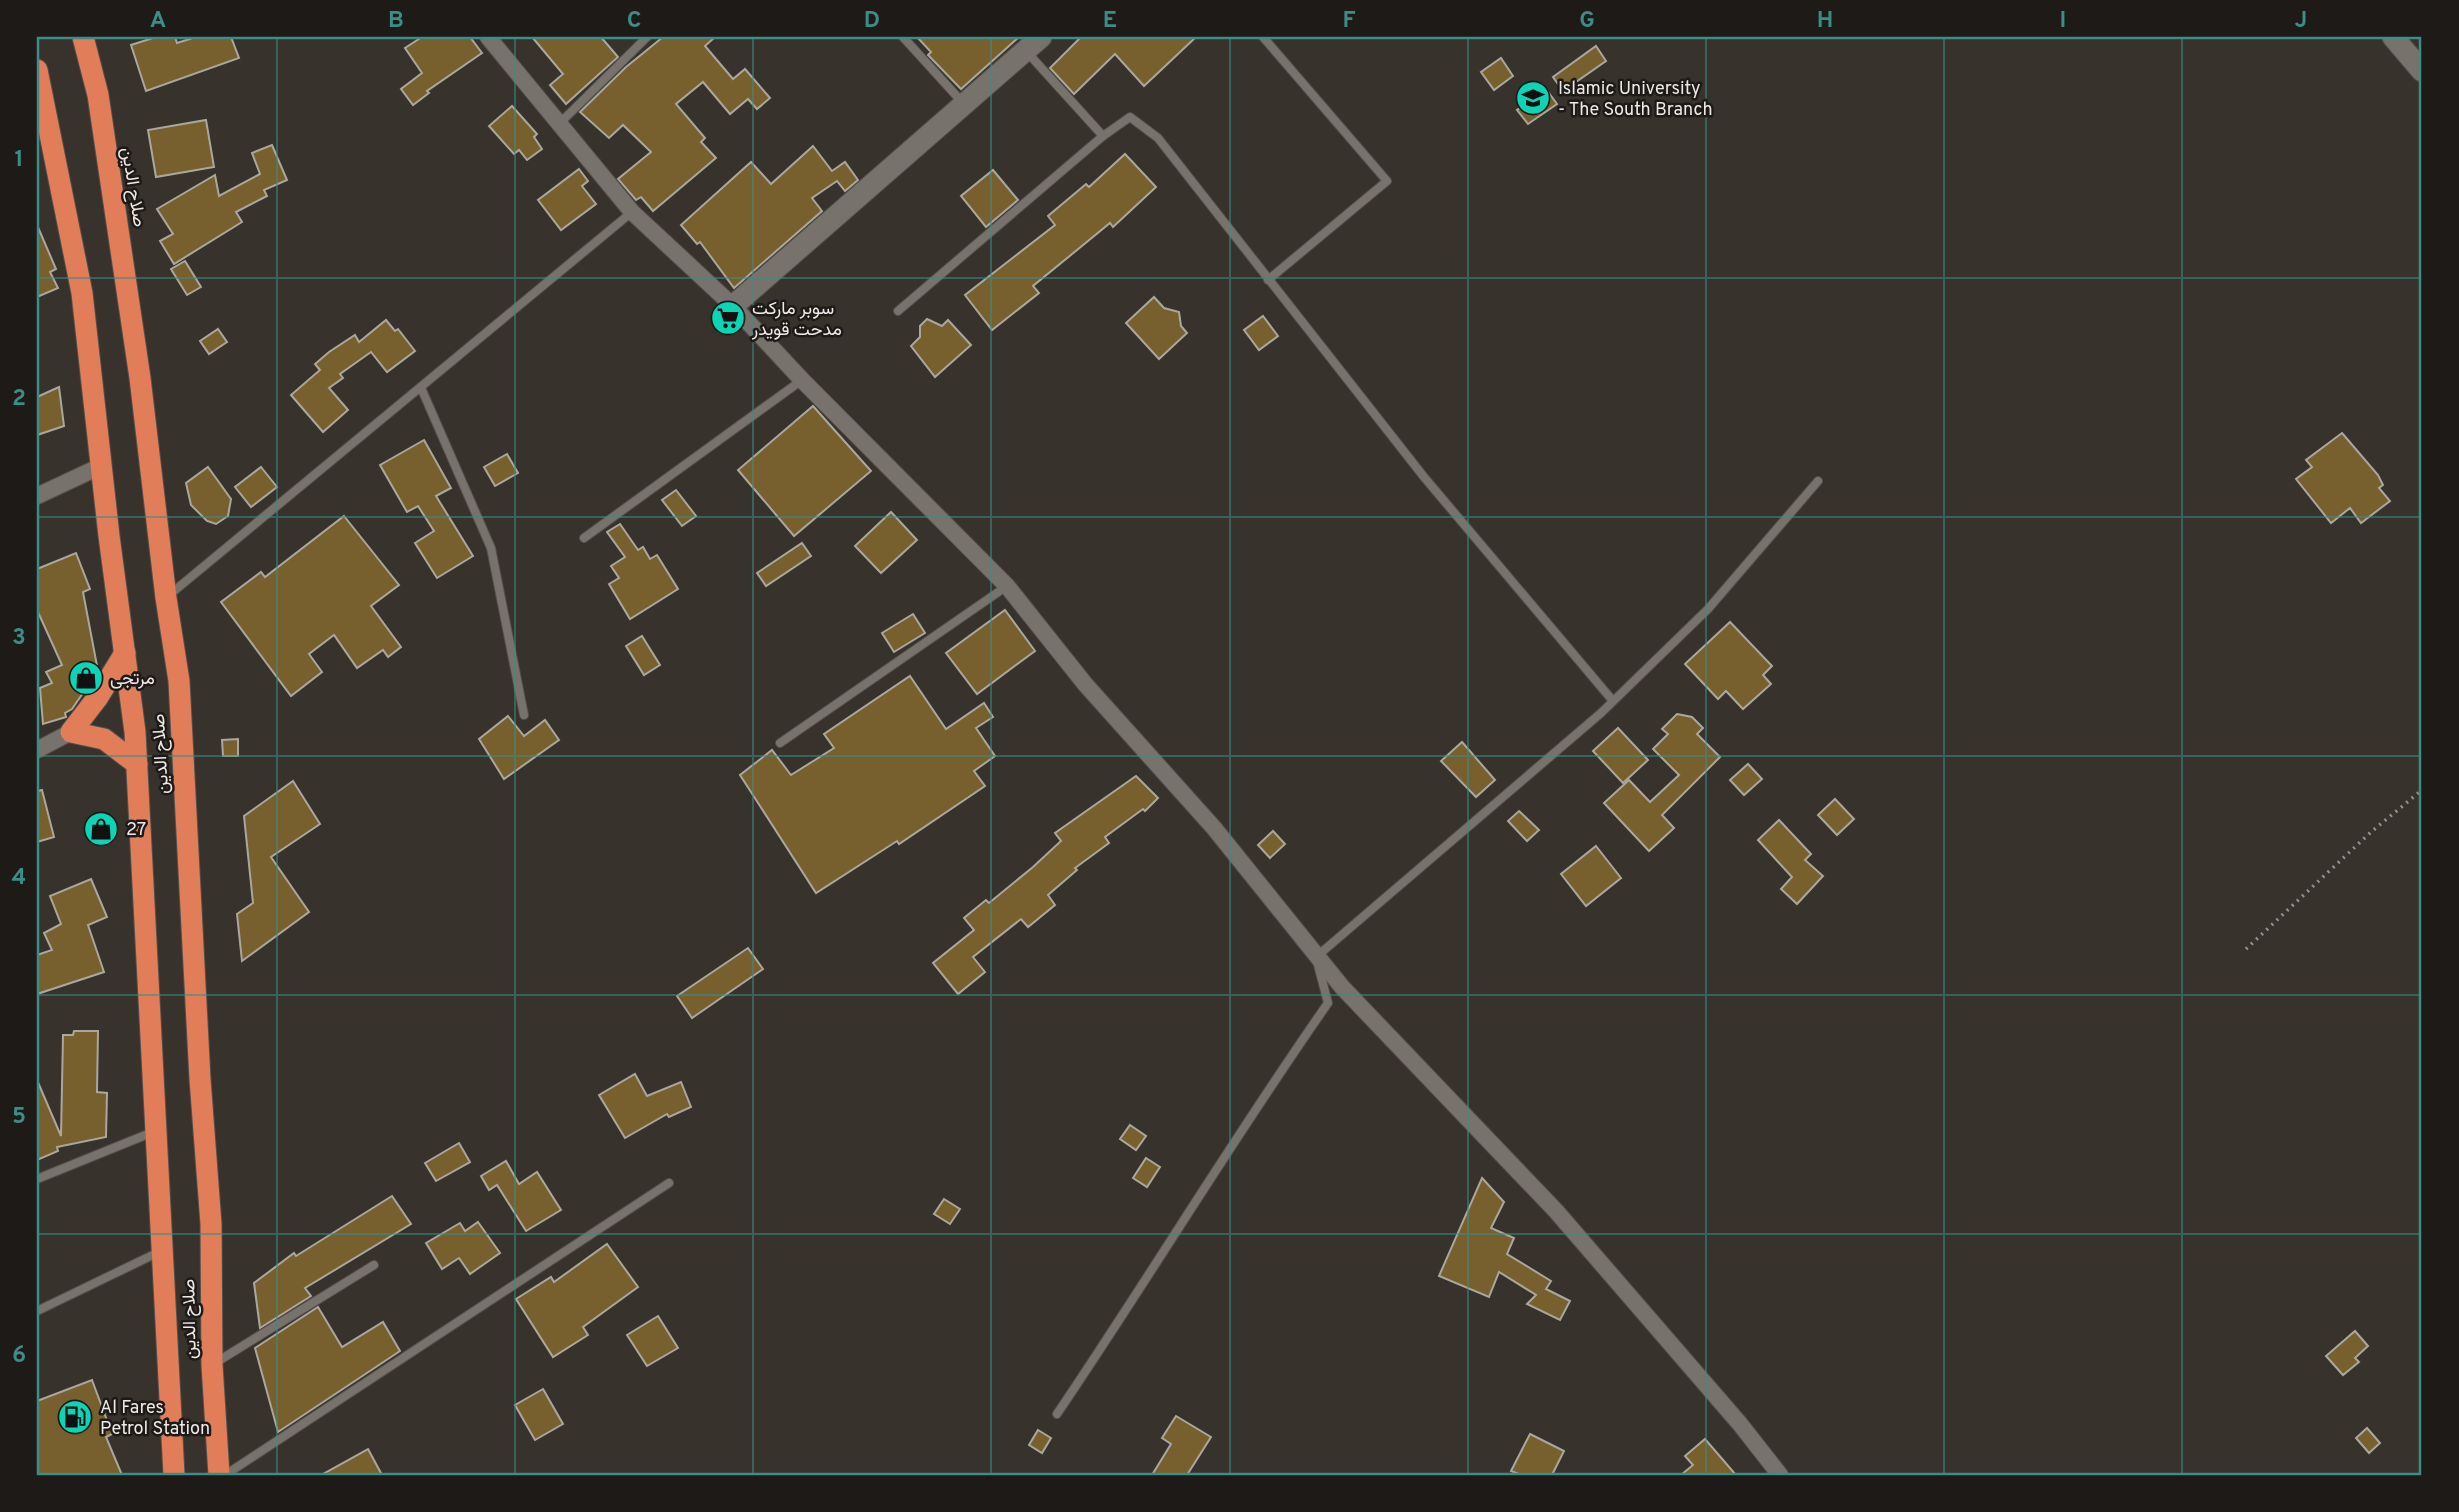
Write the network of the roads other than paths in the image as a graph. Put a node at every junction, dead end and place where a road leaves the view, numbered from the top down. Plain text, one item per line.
1 (83, 37) edge
2 (488, 37) edge
3 (647, 37) edge
4 (903, 37) edge
5 (1263, 37) edge
6 (2393, 37) edge
7 (1033, 44) edge
8 (37, 70) edge
9 (2422, 71) edge
10 (964, 104) junction
11 (561, 122) junction
12 (1103, 136) junction
13 (44, 148) edge
14 (632, 212) junction
15 (1268, 279) junction
16 (733, 306) junction
17 (898, 311) dead end
18 (802, 380) junction
19 (422, 390) junction
20 (101, 466) junction
21 (1818, 481) dead end
22 (37, 496) edge
23 (584, 538) dead end
24 (1007, 586) junction
25 (166, 598) junction
26 (125, 653) junction
27 (1614, 701) junction
28 (524, 715) dead end
29 (71, 732) junction
30 (780, 743) dead end
31 (37, 750) edge
32 (137, 764) junction
33 (1316, 957) junction
34 (156, 1131) junction
35 (37, 1179) edge
36 (669, 1183) dead end
37 (162, 1251) junction
38 (374, 1265) dead end
39 (37, 1311) edge
40 (212, 1365) junction
41 (1057, 1414) dead end
42 (174, 1475) edge
43 (219, 1475) edge
44 (225, 1475) edge
45 (1780, 1475) edge

1 - 25 highway, صلاح الدين
2 - 11 street
3 - 11 lane
4 - 10 lane
5 - 15 lane
6 - 9 street
7 - 10 street
7 - 12 lane
8 - 13 highway, صلاح الدين
10 - 16 street
11 - 14 street
12 - 15 lane
12 - 17 lane
13 - 20 highway, صلاح الدين
14 - 16 street
14 - 19 lane
15 - 27 lane
16 - 18 street
18 - 23 lane
18 - 24 street
19 - 25 lane
19 - 28 lane
20 - 22 street
20 - 26 highway, صلاح الدين
21 - 27 lane
24 - 30 lane
24 - 33 street
25 - 40 highway, صلاح الدين
26 - 29 highway
26 - 32 highway, صلاح الدين
27 - 33 lane
29 - 31 street
29 - 32 highway
32 - 34 highway, صلاح الدين
33 - 41 lane
33 - 45 street
34 - 35 lane
34 - 37 highway, صلاح الدين
36 - 44 lane
37 - 39 lane
37 - 42 highway, صلاح الدين
38 - 40 lane
40 - 43 highway, صلاح الدين

